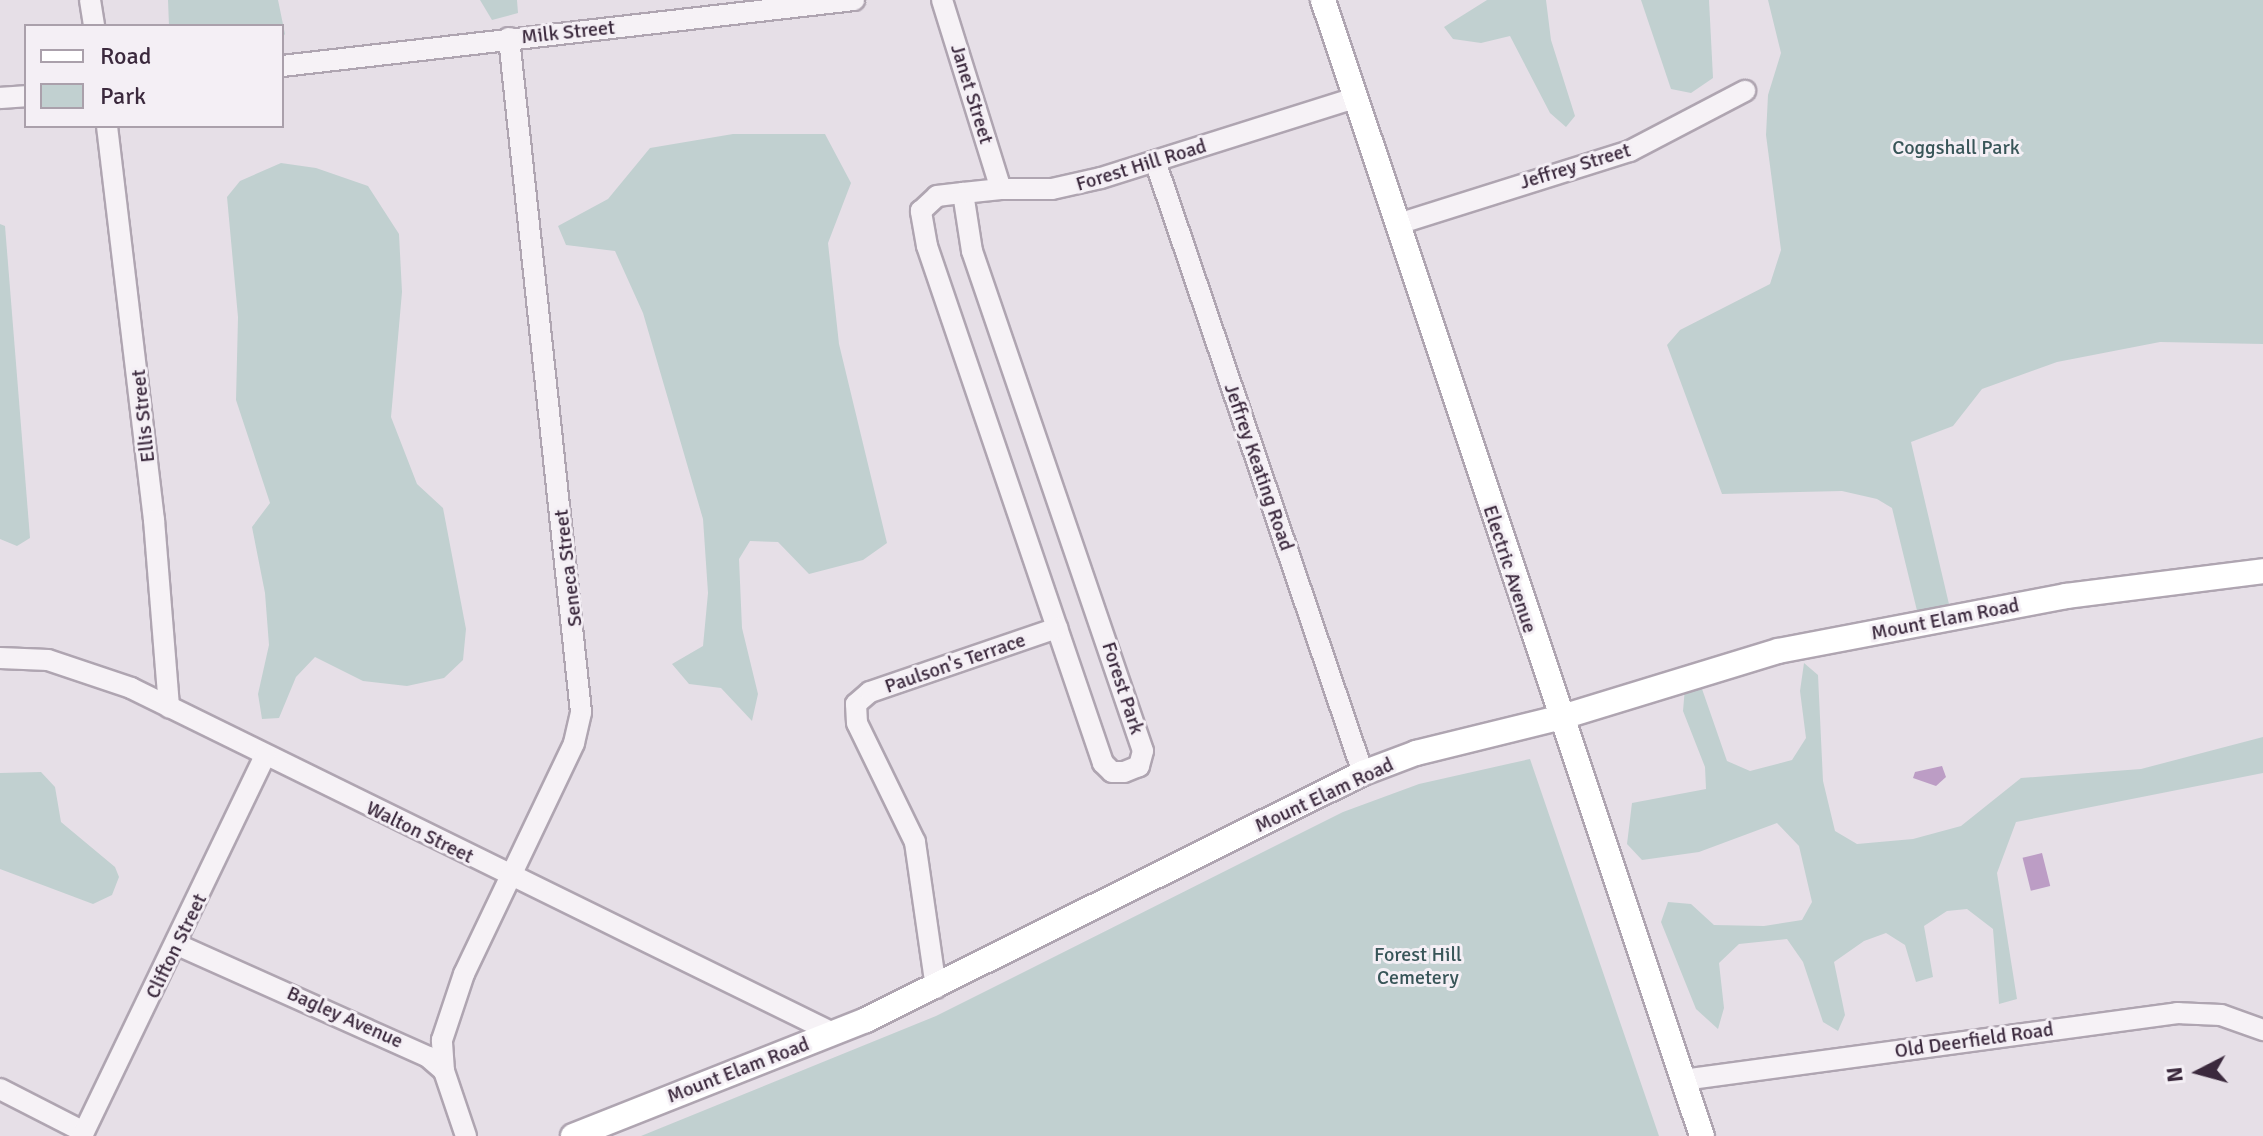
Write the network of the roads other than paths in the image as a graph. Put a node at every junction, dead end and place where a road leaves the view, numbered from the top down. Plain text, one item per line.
1 (90, 0) edge
2 (854, 0) edge
3 (942, 0) edge
4 (1323, 0) edge
5 (94, 24) edge
6 (509, 38) junction
7 (284, 66) edge
8 (1745, 91) dead end
9 (24, 96) edge
10 (0, 98) edge
11 (1355, 98) junction
12 (107, 128) edge
13 (1155, 161) junction
14 (1001, 189) junction
15 (963, 193) junction
16 (924, 205) joint
17 (1398, 224) junction
18 (2263, 571) edge
19 (1057, 628) junction
20 (0, 658) edge
21 (169, 707) junction
22 (1559, 718) junction
23 (265, 755) junction
24 (1363, 773) junction
25 (508, 875) junction
26 (178, 945) junction
27 (936, 988) junction
28 (2263, 1030) edge
29 (833, 1033) junction
30 (444, 1071) junction
31 (1683, 1080) junction
32 (0, 1089) edge
33 (83, 1134) edge
34 (466, 1136) edge
35 (573, 1136) edge
36 (1702, 1136) edge

1 - 5 street
2 - 6 street, Milk Street
3 - 14 street, Janet Street
4 - 11 main road, Electric Avenue
6 - 7 street, Milk Street
6 - 25 street, Seneca Street
8 - 17 street, Jeffrey Street
9 - 10 street
11 - 13 street, Forest Hill Road
11 - 17 main road, Electric Avenue
12 - 21 street, Ellis Street
13 - 14 street, Forest Hill Road
13 - 24 street, Jeffrey Keating Road
14 - 15 street, Forest Hill Road
15 - 16 street, Forest Hill Road
15 - 19 street, Forest Park
16 - 19 street, Forest Park
17 - 22 main road, Electric Avenue
18 - 22 main road, Mount Elam Road
19 - 27 street, Paulson's Terrace
20 - 21 street, Walton Street
21 - 23 street, Walton Street
22 - 24 main road, Mount Elam Road
22 - 31 main road, Electric Avenue
23 - 25 street, Walton Street
23 - 26 street, Clifton Street
24 - 27 main road, Mount Elam Road
25 - 29 street, Walton Street
25 - 30 street, Seneca Street
26 - 30 street, Bagley Avenue
26 - 33 street, Clifton Street
27 - 29 main road, Mount Elam Road
28 - 31 street, Old Deerfield Road
29 - 35 main road, Mount Elam Road
30 - 34 street
31 - 36 main road, Electric Avenue
32 - 33 street

